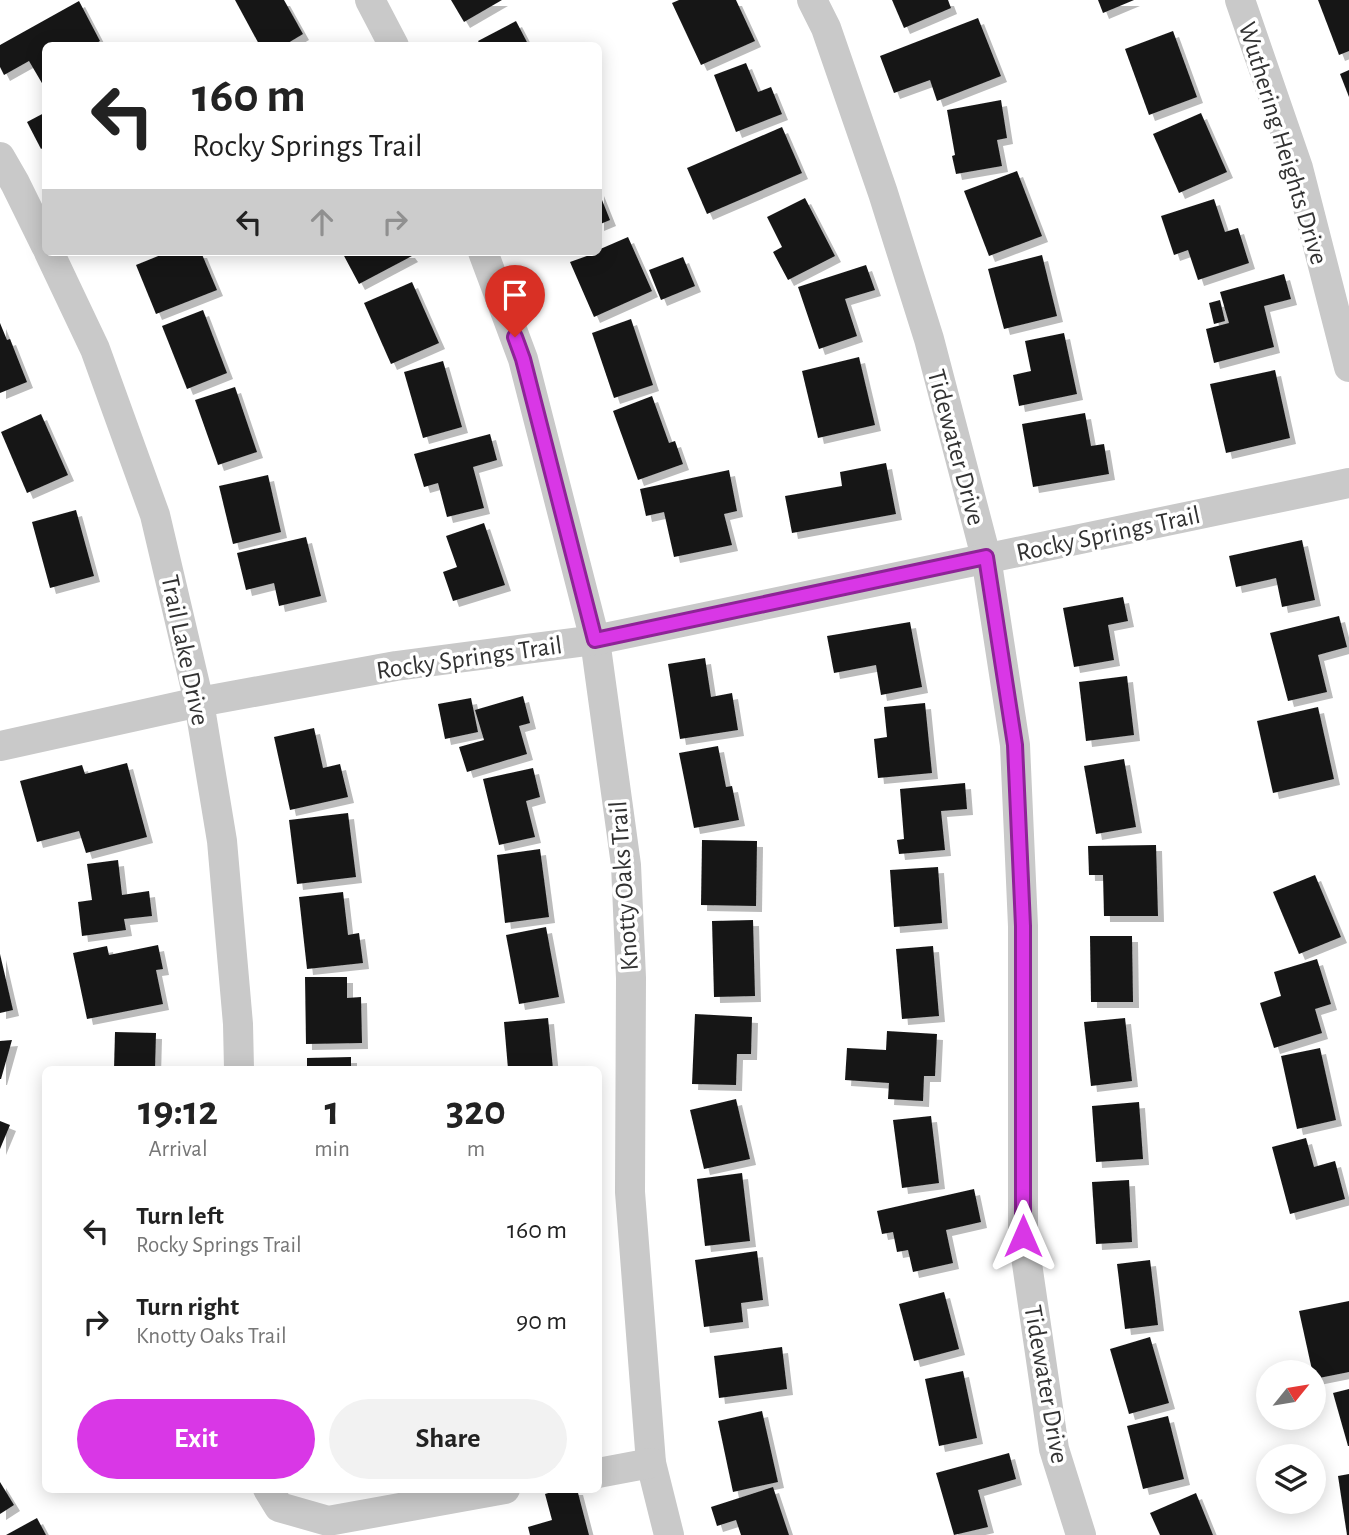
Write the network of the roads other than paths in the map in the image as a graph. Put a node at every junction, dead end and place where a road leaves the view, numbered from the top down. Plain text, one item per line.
1 (370, 0) edge
2 (812, 0) edge
3 (1240, 0) edge
4 (392, 42) edge
5 (0, 157) edge
6 (42, 238) edge
7 (50, 256) edge
8 (484, 256) edge
9 (1349, 368) edge
10 (1349, 483) edge
11 (986, 557) junction
12 (595, 640) junction
13 (199, 702) junction
14 (0, 746) edge
15 (239, 1066) edge
16 (651, 1464) junction
17 (602, 1472) edge
18 (270, 1493) edge
19 (483, 1493) edge
20 (669, 1535) edge
21 (1082, 1535) edge

1 - 4 street
2 - 11 street, Tidewater Drive
3 - 9 street, Wuthering Heights Drive
5 - 6 street
7 - 13 street, Trail Lake Drive
8 - 12 street, Knotty Oaks Trail
10 - 11 street, Rocky Springs Trail
11 - 12 street, Rocky Springs Trail
11 - 21 street, Tidewater Drive
12 - 13 street, Rocky Springs Trail
12 - 16 street, Knotty Oaks Trail
13 - 14 street, Rocky Springs Trail
13 - 15 street, Trail Lake Drive
16 - 17 street
16 - 20 street, Knotty Oaks Trail
18 - 19 street

